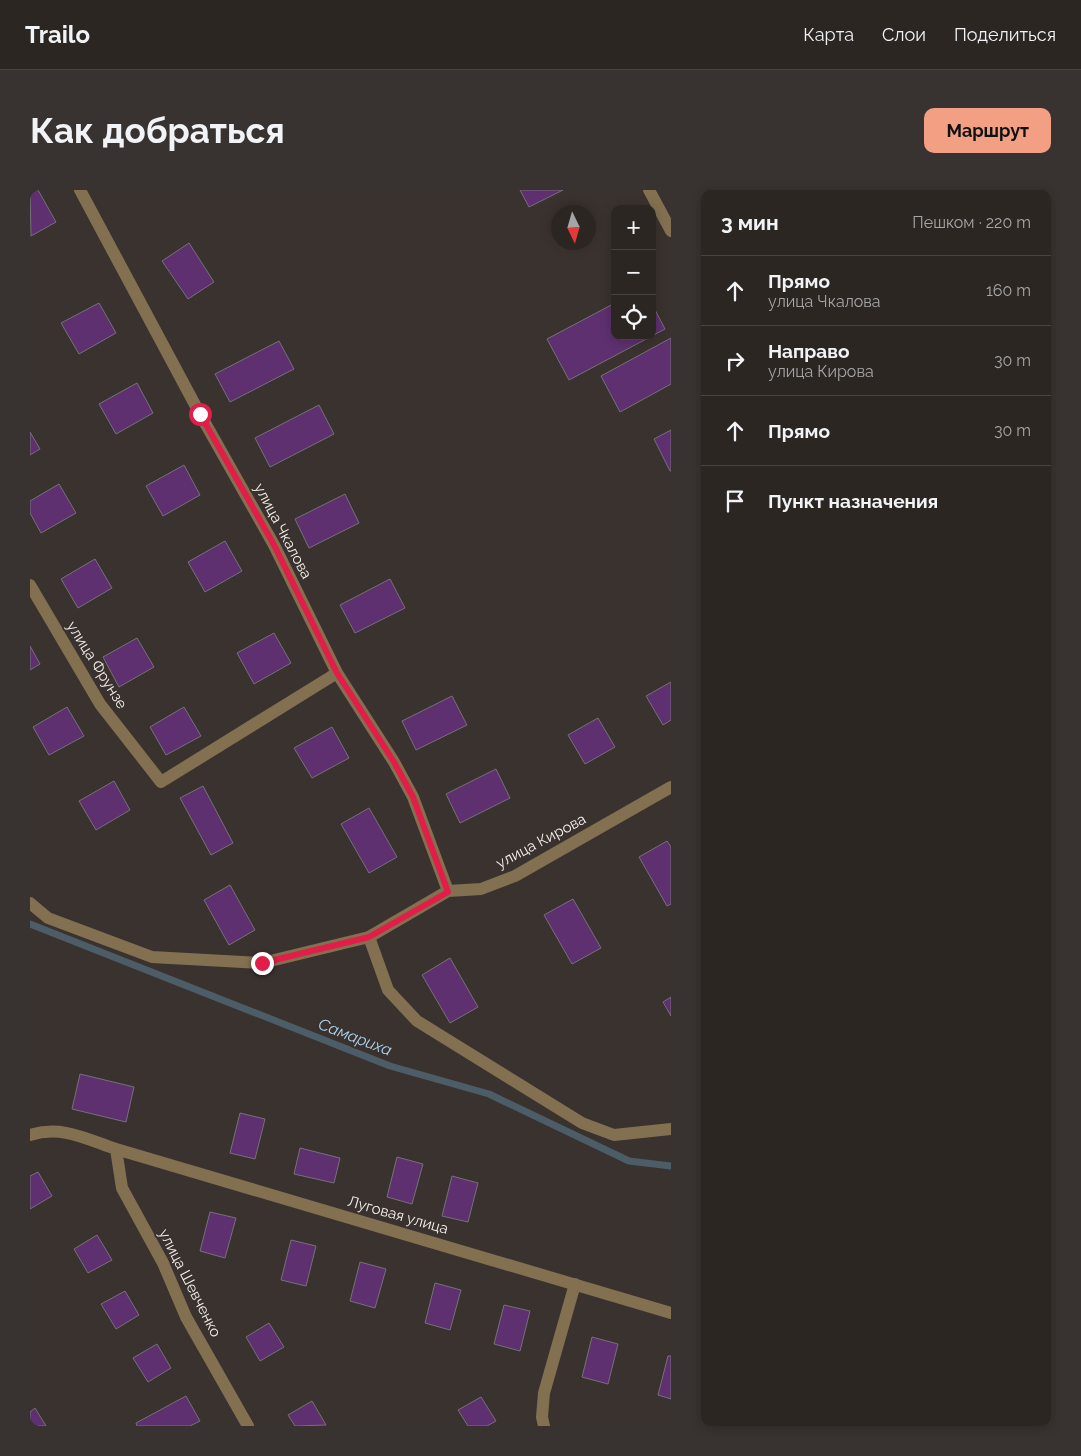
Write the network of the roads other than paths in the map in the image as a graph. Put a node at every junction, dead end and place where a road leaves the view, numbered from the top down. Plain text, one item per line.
1 (80, 190) edge
2 (649, 190) edge
3 (671, 231) edge
4 (30, 585) edge
5 (337, 673) junction
6 (671, 787) edge
7 (448, 892) junction
8 (30, 903) edge
9 (369, 937) junction
10 (671, 1129) edge
11 (30, 1135) edge
12 (116, 1149) junction
13 (576, 1284) junction
14 (671, 1312) edge
15 (248, 1426) edge
16 (544, 1426) edge

1 - 5 street, улица Чкалова
2 - 3 street
4 - 5 street, улица Фрунзе
5 - 7 street, улица Чкалова
6 - 7 street, улица Кирова
7 - 9 street, улица Кирова
8 - 9 street, улица Кирова
9 - 10 street
11 - 12 street
12 - 13 street, Луговая улица
12 - 15 street, улица Шевченко
13 - 14 street, Луговая улица
13 - 16 street

